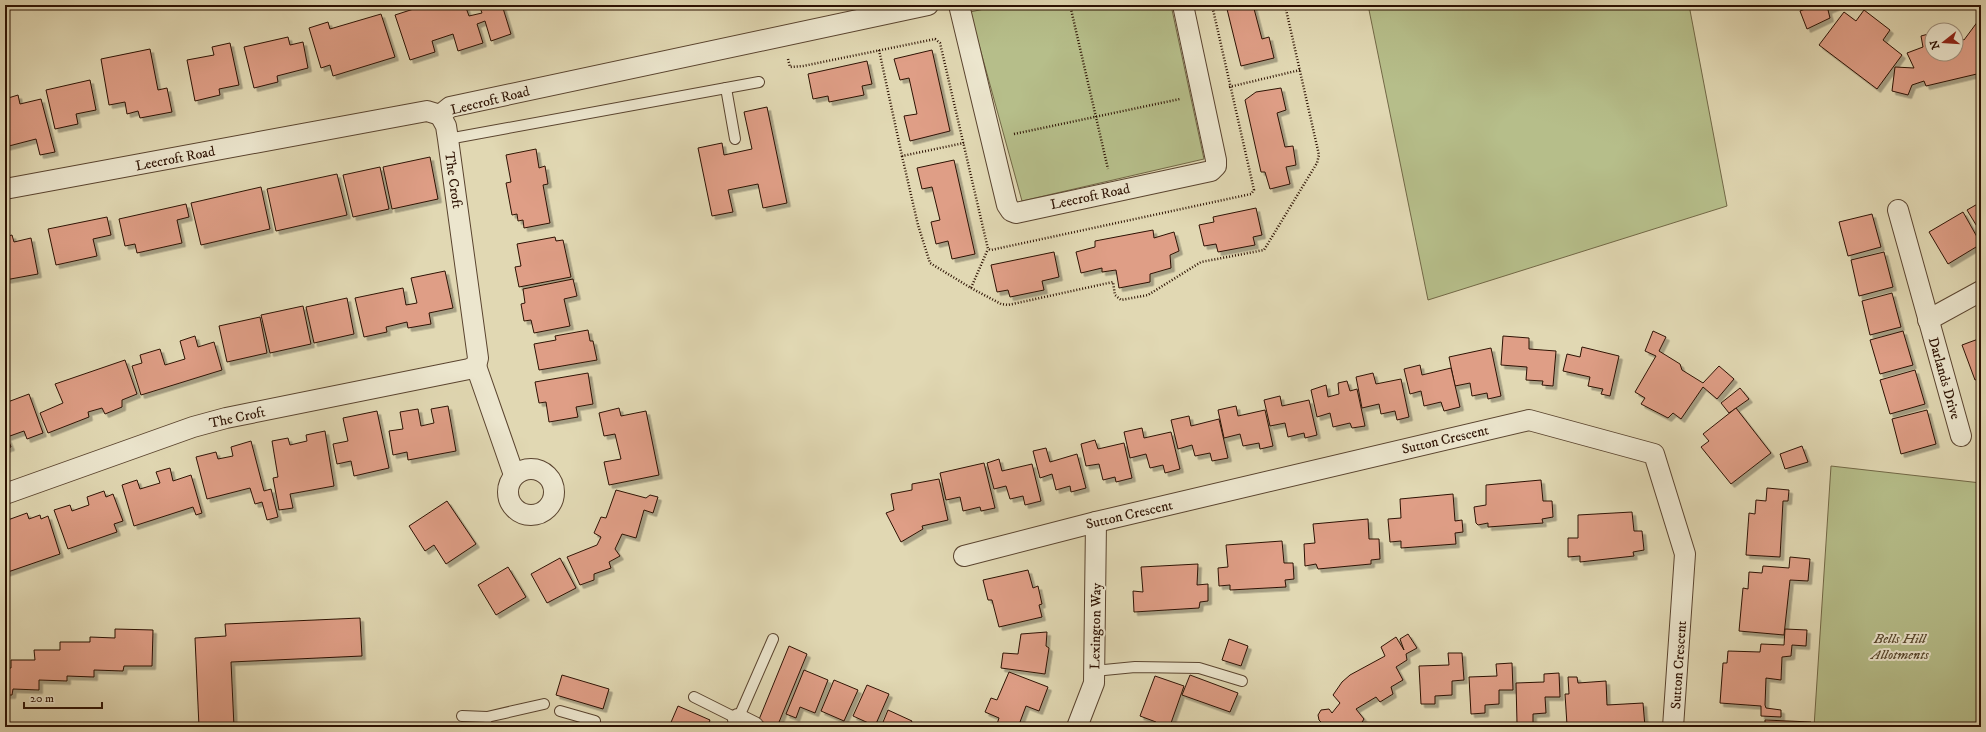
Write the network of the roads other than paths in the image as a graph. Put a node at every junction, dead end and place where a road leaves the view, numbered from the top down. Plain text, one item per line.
1 (928, 5) edge
2 (959, 5) edge
3 (1183, 5) edge
4 (905, 8) edge
5 (759, 82) dead end
6 (726, 88) junction
7 (440, 115) junction
8 (448, 139) junction
9 (735, 139) dead end
10 (5, 190) edge
11 (1898, 210) dead end
12 (1981, 291) edge
13 (1928, 320) junction
14 (476, 366) junction
15 (1961, 436) dead end
16 (514, 475) dead end
17 (5, 494) edge
18 (1096, 522) junction
19 (964, 556) dead end
20 (773, 639) dead end
21 (1094, 671) junction
22 (1242, 681) dead end
23 (694, 697) dead end
24 (544, 704) dead end
25 (560, 711) dead end
26 (462, 716) dead end
27 (486, 722) edge
28 (746, 723) edge
29 (1674, 726) edge
30 (593, 727) edge
31 (1077, 727) edge

1 - 4 street, Leecroft Road
2 - 3 street, Leecroft Road
4 - 7 street, Leecroft Road
5 - 6 lane
6 - 8 lane
6 - 9 lane
7 - 8 street, The Croft
7 - 10 street, Leecroft Road
8 - 14 street, The Croft
11 - 13 street, Darlands Drive
12 - 13 street, Darlands Drive
13 - 15 street, Darlands Drive
14 - 16 street, The Croft
14 - 17 street, The Croft
18 - 19 street, Sutton Crescent
18 - 21 street, Lexington Way
18 - 29 street, Sutton Crescent
20 - 28 lane
21 - 22 lane
21 - 31 street, Lexington Way
23 - 28 lane
24 - 27 lane
25 - 30 lane
26 - 27 lane

